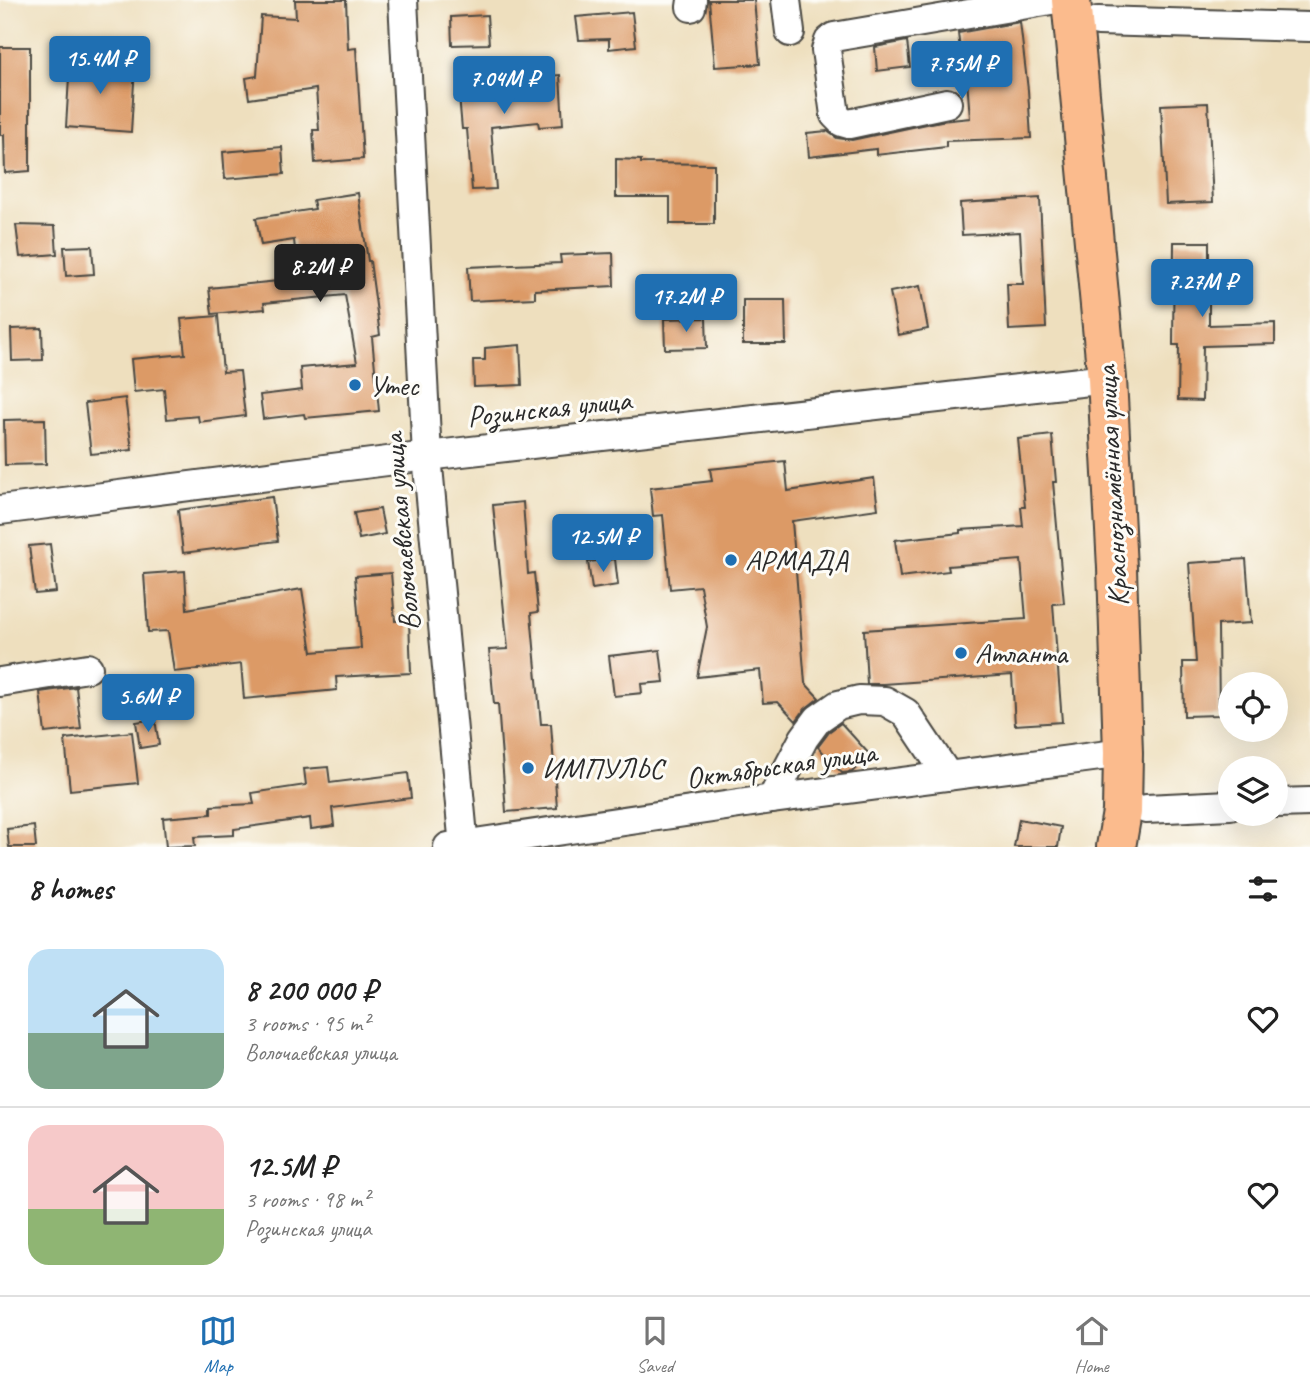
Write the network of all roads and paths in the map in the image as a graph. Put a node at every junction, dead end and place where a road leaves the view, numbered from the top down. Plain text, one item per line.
1 (403, 0) edge
2 (786, 0) edge
3 (1051, 0) edge
4 (1089, 7) edge
5 (1310, 27) edge
6 (790, 32) dead end
7 (947, 103) dead end
8 (1107, 379) junction
9 (426, 456) junction
10 (0, 510) edge
11 (88, 668) dead end
12 (0, 682) edge
13 (1124, 753) junction
14 (948, 776) junction
15 (772, 799) junction
16 (1310, 802) edge
17 (1288, 803) edge
18 (1218, 806) edge
19 (1146, 809) junction
20 (459, 846) edge
21 (1116, 847) edge
22 (1143, 847) edge

1 - 9 street, Волочаевская улица
2 - 6 street
3 - 7 street
4 - 5 street
4 - 8 highway, Краснознамённая улица
4 - 19 highway, Краснознамённая улица
8 - 9 street, Розинская улица
8 - 13 highway, Краснознамённая улица
9 - 10 street, Розинская улица
9 - 20 street, Волочаевская улица
11 - 12 street
13 - 14 street, Октябрьская улица
13 - 21 highway, Краснознамённая улица
14 - 15 street, Октябрьская улица
14 - 15 street
15 - 20 street, Октябрьская улица
16 - 17 street
18 - 19 street
19 - 22 highway, Краснознамённая улица

